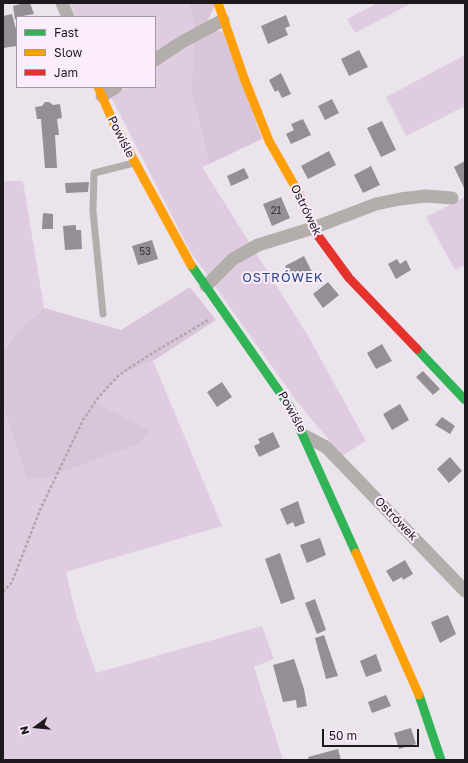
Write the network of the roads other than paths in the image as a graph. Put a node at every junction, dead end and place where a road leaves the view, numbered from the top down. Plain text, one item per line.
1 (62, 3) edge
2 (218, 3) edge
3 (68, 16) edge
4 (223, 20) junction
5 (156, 59) edge
6 (113, 88) edge
7 (100, 92) edge
8 (134, 163) junction
9 (452, 198) dead end
10 (312, 228) junction
11 (206, 286) junction
12 (103, 314) dead end
13 (465, 400) edge
14 (305, 436) junction
15 (465, 591) edge
16 (441, 760) edge

1 - 3 street
2 - 4 street, Ostrówek
4 - 5 street
4 - 10 street, Ostrówek
6 - 7 street
7 - 8 street, Powiśle
8 - 11 street, Powiśle
8 - 12 lane
9 - 10 street
10 - 11 street
10 - 13 street, Ostrówek
11 - 14 street, Powiśle
14 - 15 street, Ostrówek
14 - 16 street, Powiśle

